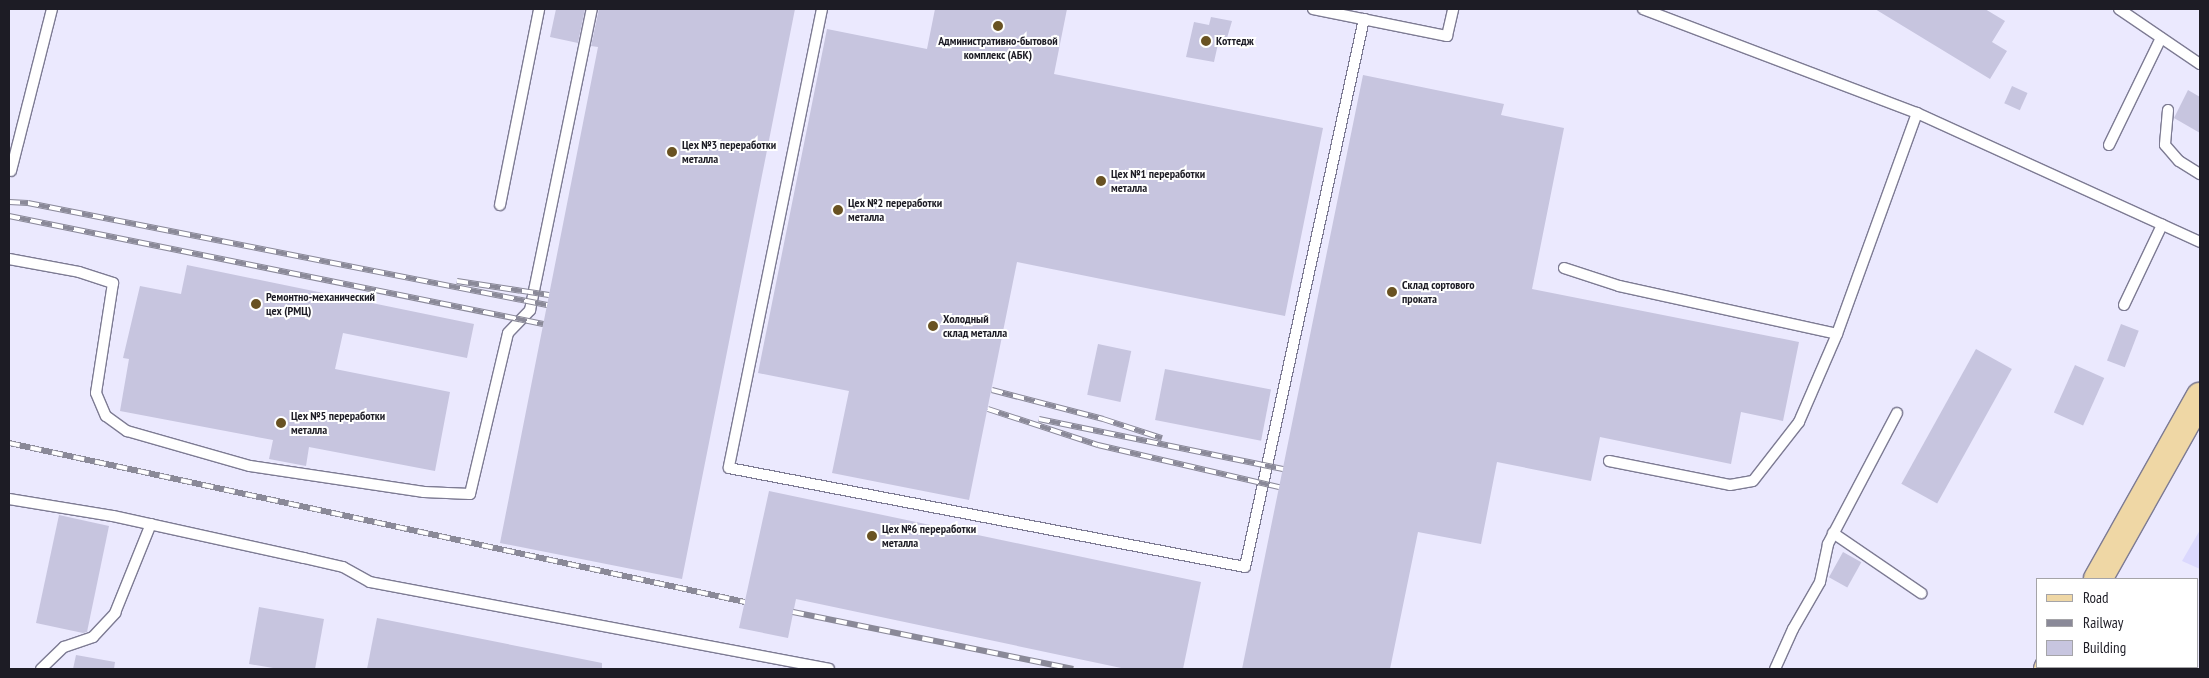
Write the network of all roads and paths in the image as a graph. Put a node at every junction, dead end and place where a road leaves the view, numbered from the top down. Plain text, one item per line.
1 (52, 9) edge
2 (539, 9) edge
3 (592, 9) edge
4 (822, 9) edge
5 (1313, 9) edge
6 (1453, 9) edge
7 (1643, 9) edge
8 (2119, 9) edge
9 (1364, 19) junction
10 (2161, 38) junction
11 (2200, 64) edge
12 (2168, 110) dead end
13 (1917, 113) junction
14 (2109, 145) dead end
15 (11, 171) dead end
16 (2200, 174) edge
17 (500, 206) dead end
18 (2162, 225) junction
19 (2200, 242) edge
20 (9, 259) edge
21 (1564, 268) dead end
22 (2124, 305) dead end
23 (1837, 334) junction
24 (2200, 397) edge
25 (1897, 413) dead end
26 (1609, 461) dead end
27 (9, 499) edge
28 (152, 524) junction
29 (1833, 533) junction
30 (2119, 542) junction
31 (2099, 578) edge
32 (2112, 578) edge
33 (1921, 592) dead end
34 (41, 669) edge
35 (829, 669) edge
36 (1775, 669) edge

1 - 15 lane
2 - 17 lane
3 - 20 lane
4 - 9 lane
5 - 9 lane
6 - 9 lane
7 - 13 lane
8 - 10 lane
10 - 11 lane
10 - 14 lane
12 - 16 lane
13 - 18 lane
13 - 23 lane
18 - 19 lane
18 - 22 lane
21 - 23 lane
23 - 26 lane
24 - 30 main road
25 - 29 lane
27 - 28 lane
28 - 34 lane
28 - 35 lane
29 - 33 lane
29 - 36 lane
30 - 31 main road
30 - 32 main road

